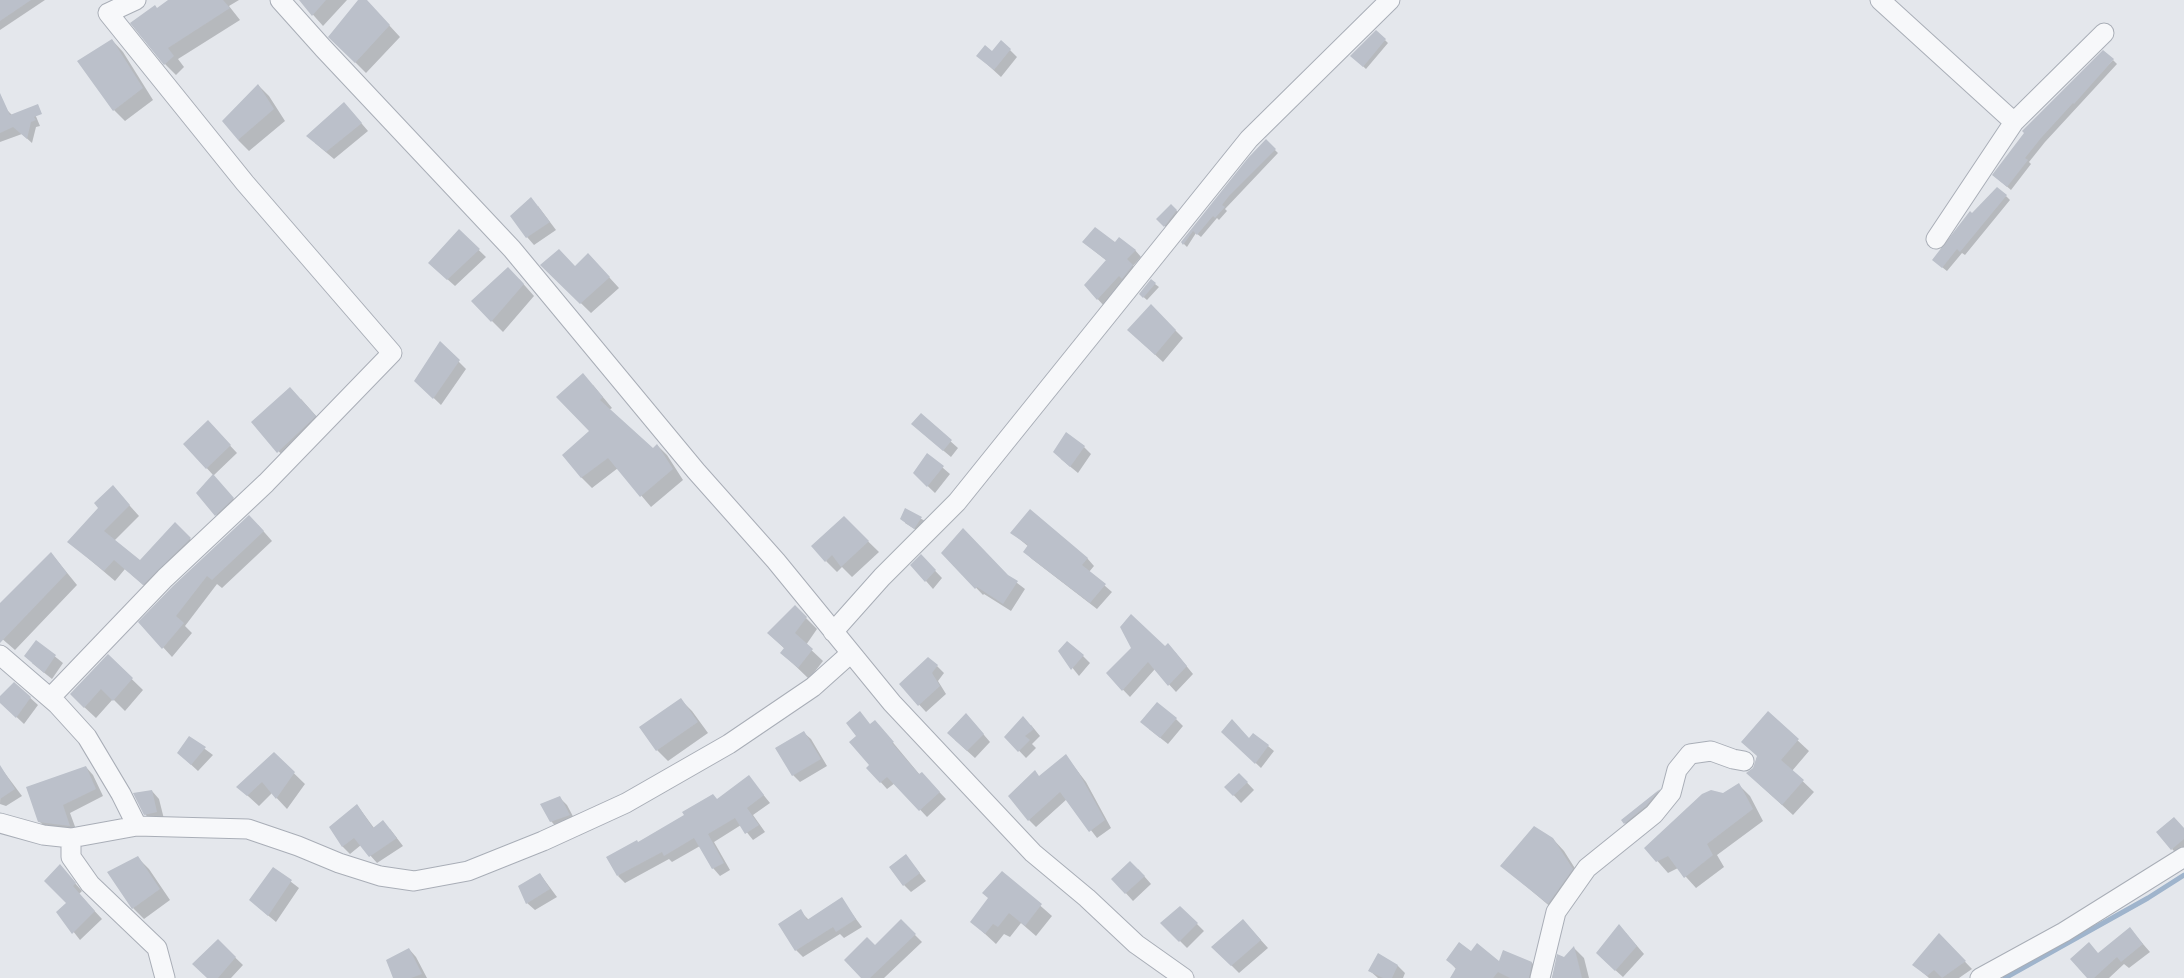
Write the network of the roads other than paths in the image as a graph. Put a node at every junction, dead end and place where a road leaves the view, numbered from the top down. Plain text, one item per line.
1 (136, 0) edge
2 (280, 0) edge
3 (1390, 0) edge
4 (1880, 0) edge
5 (2104, 33) dead end
6 (2014, 122) junction
7 (1936, 239) dead end
8 (833, 632) junction
9 (851, 653) junction
10 (0, 655) edge
11 (50, 698) junction
12 (1744, 761) dead end
13 (0, 823) edge
14 (137, 826) junction
15 (71, 838) junction
16 (2184, 857) edge
17 (165, 978) edge
18 (1184, 978) edge
19 (1540, 978) edge
20 (1980, 978) edge

1 - 11 street
2 - 8 street
3 - 8 street
4 - 6 street
5 - 6 street
6 - 7 street
8 - 9 street
9 - 14 street
9 - 18 street
10 - 11 street
11 - 14 street
12 - 19 street
13 - 15 street
14 - 15 street
15 - 17 street
16 - 20 street

